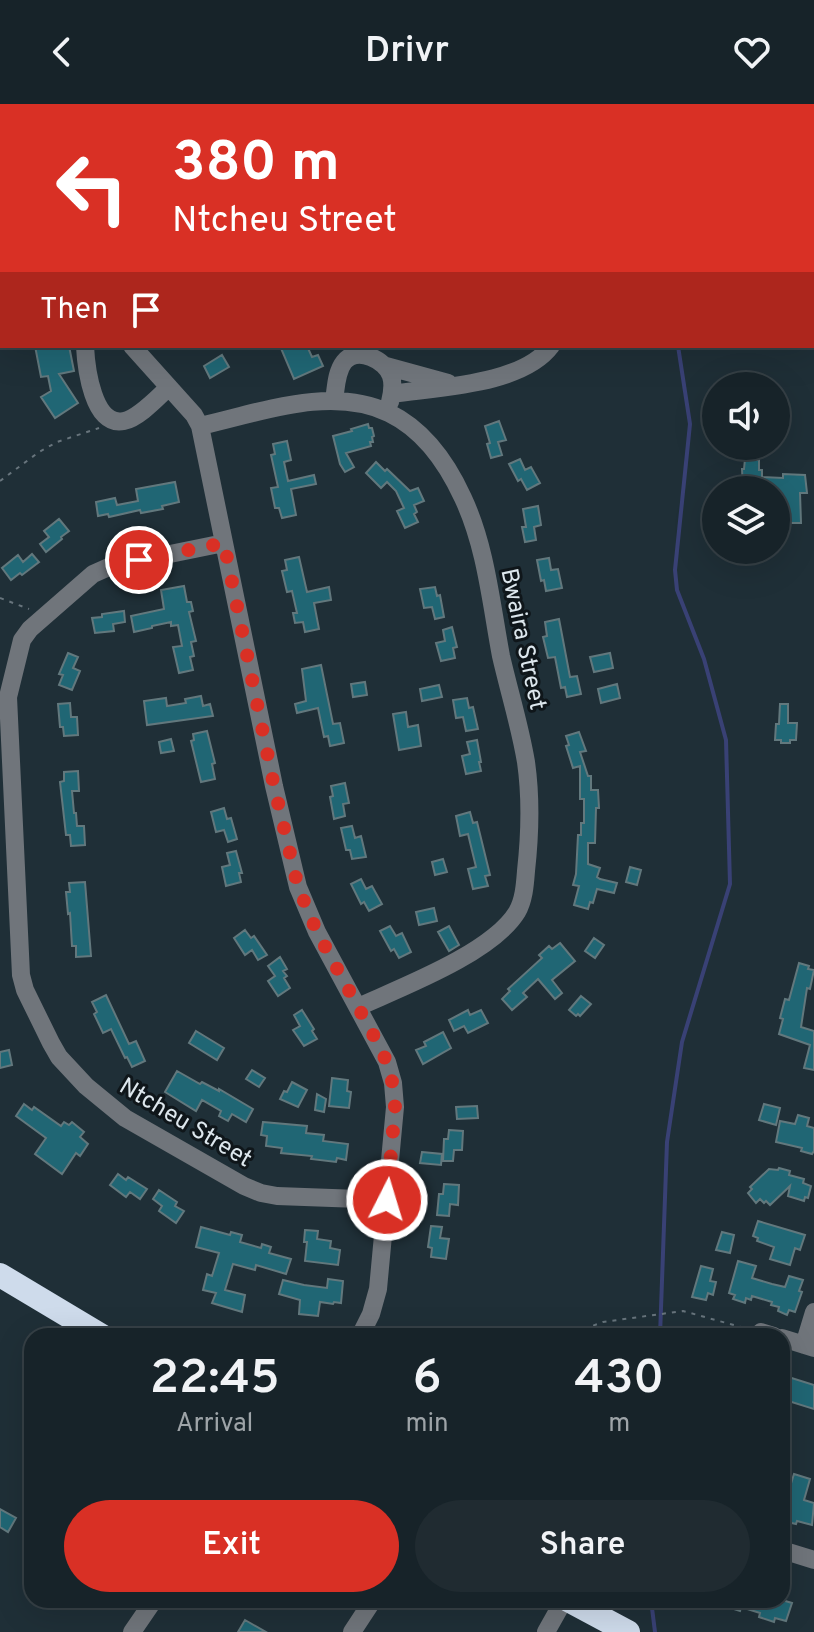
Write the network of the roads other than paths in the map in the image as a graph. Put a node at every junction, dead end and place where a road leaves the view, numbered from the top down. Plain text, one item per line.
1 (85, 348) edge
2 (134, 348) edge
3 (550, 348) edge
4 (386, 366) junction
5 (454, 385) junction
6 (169, 387) junction
7 (392, 394) junction
8 (334, 400) junction
9 (387, 412) junction
10 (200, 426) junction
11 (224, 543) junction
12 (358, 1007) junction
13 (387, 1200) junction
14 (0, 1275) edge
15 (814, 1312) edge
16 (89, 1328) edge
17 (364, 1328) edge
18 (809, 1346) edge
19 (790, 1552) edge
20 (814, 1560) edge
21 (148, 1608) edge
22 (368, 1608) edge
23 (561, 1608) edge
24 (582, 1608) edge
25 (132, 1632) edge
26 (352, 1632) edge
27 (546, 1632) edge
28 (628, 1632) edge

1 - 6 street
2 - 6 street
3 - 5 street
4 - 5 street
4 - 7 street
4 - 8 street
5 - 7 street
6 - 10 street
7 - 9 street
8 - 9 street, Bwaira Street
8 - 10 street, Bwaira Street
9 - 12 street, Bwaira Street
10 - 11 street
11 - 12 street
11 - 13 street, Ntcheu Street
12 - 13 street
13 - 17 street
14 - 16 highway
15 - 18 street
19 - 20 street
21 - 25 street
22 - 26 street
23 - 27 street
24 - 28 highway

